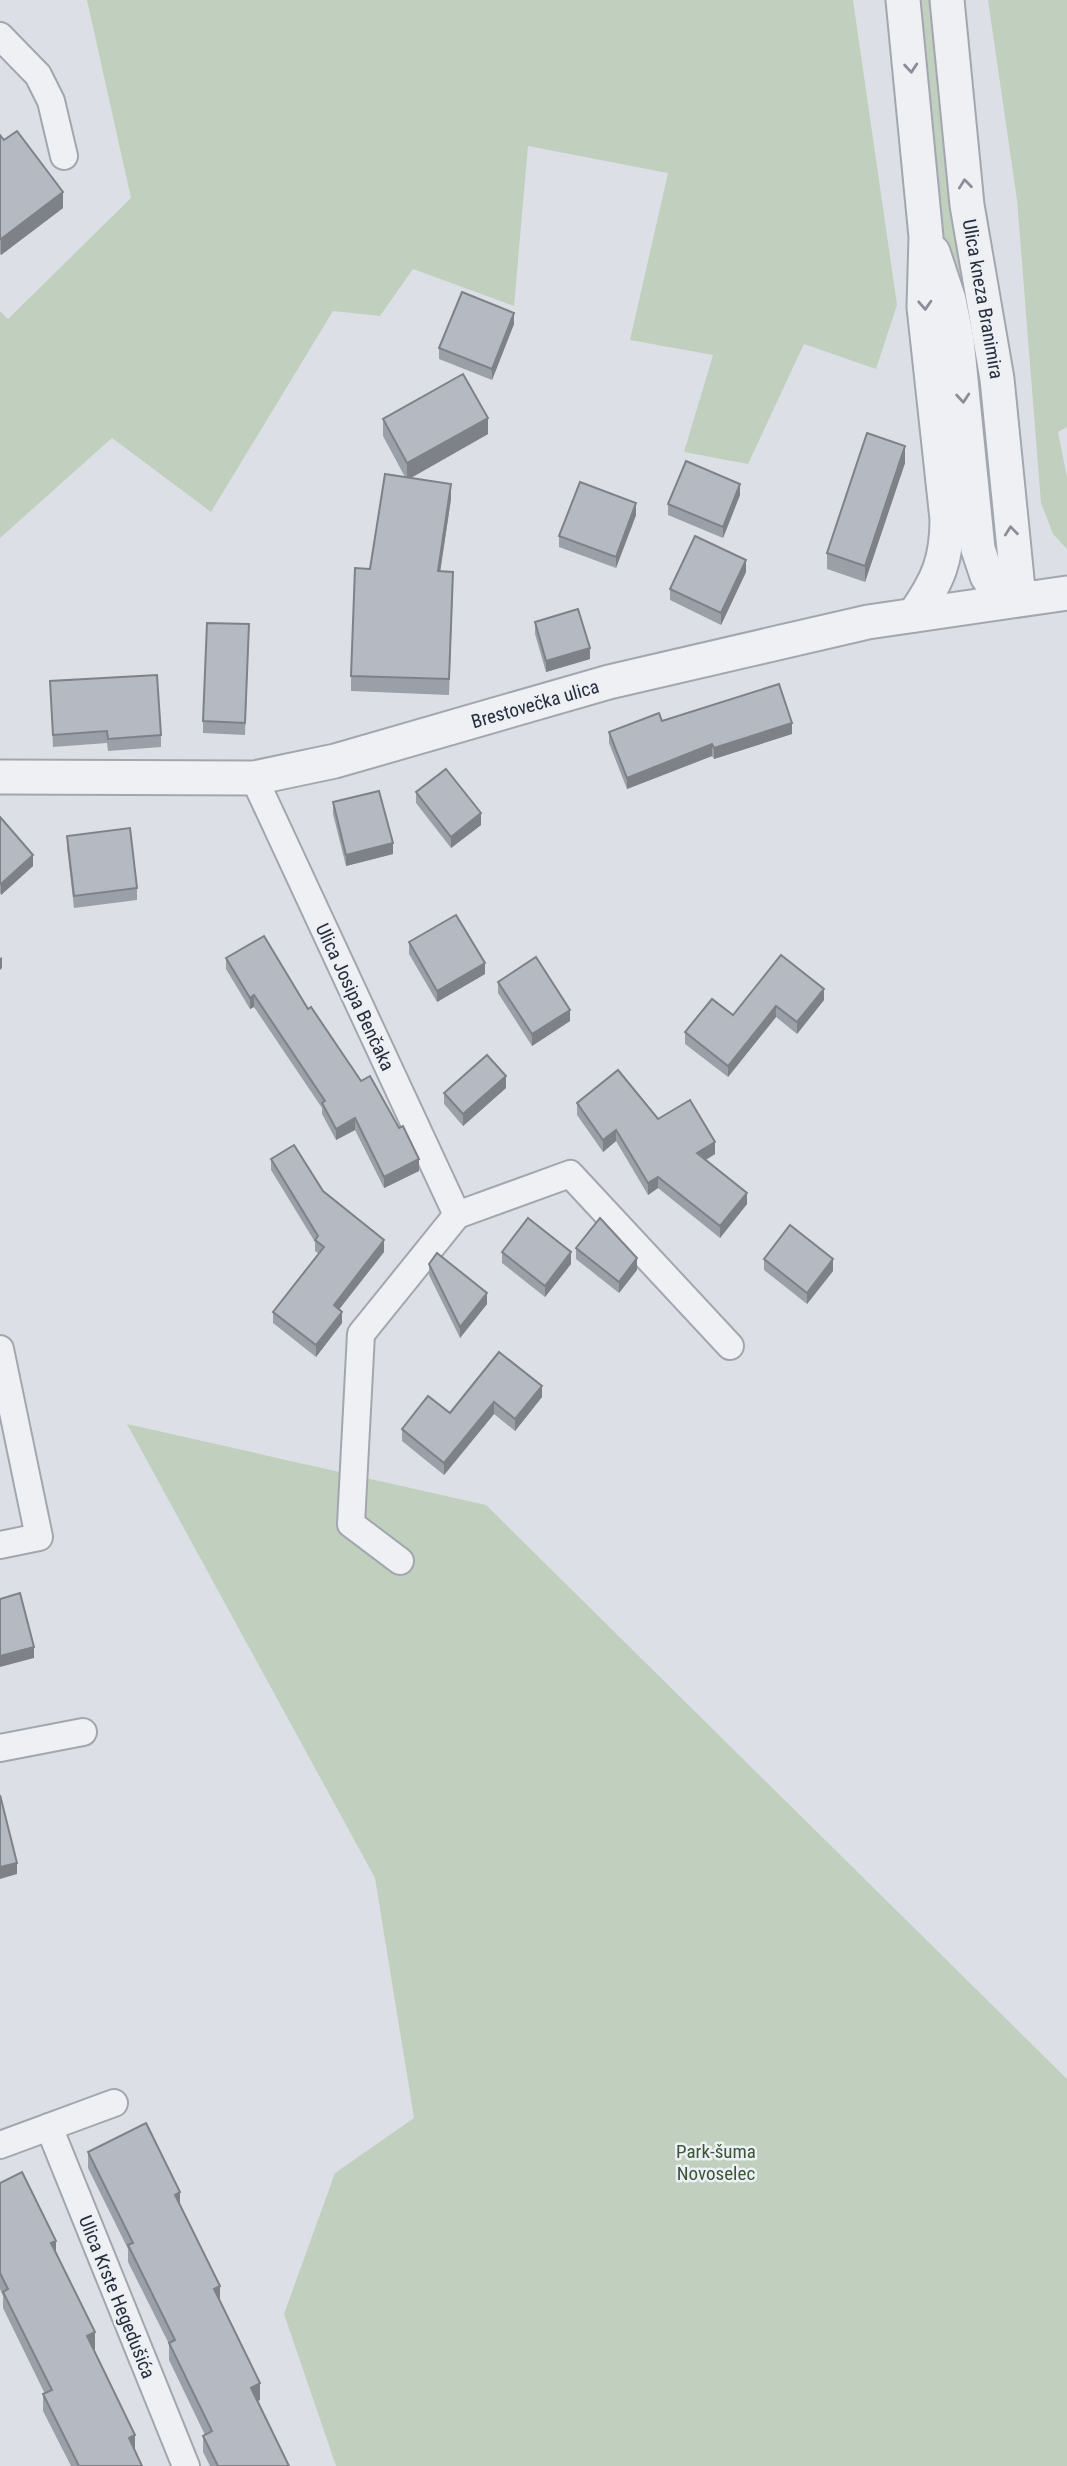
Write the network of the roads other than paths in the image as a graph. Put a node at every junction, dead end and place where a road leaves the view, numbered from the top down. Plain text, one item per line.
1 (903, 0) edge
2 (947, 0) edge
3 (0, 36) edge
4 (64, 156) dead end
5 (926, 237) junction
6 (1067, 593) edge
7 (1012, 600) junction
8 (914, 615) junction
9 (0, 777) edge
10 (254, 778) junction
11 (457, 1215) junction
12 (730, 1346) dead end
13 (0, 1349) edge
14 (0, 1545) edge
15 (400, 1561) dead end
16 (83, 1732) dead end
17 (0, 1748) edge
18 (114, 2103) dead end
19 (49, 2127) junction
20 (0, 2145) edge
21 (186, 2466) edge

1 -> 5 street, Ulica kneza Branimira
7 -> 2 street, Ulica kneza Branimira
3 - 4 street
5 -> 7 street, Ulica kneza Branimira
5 -> 8 street, Ulica kneza Branimira
6 - 7 street, Brestovečka ulica
7 - 8 street, Brestovečka ulica
8 - 10 street, Brestovečka ulica
9 - 10 street, Brestovečka ulica
10 - 11 street, Ulica Josipa Benčaka
11 - 12 street
11 - 15 street
13 - 14 street
16 - 17 street
18 - 19 street
19 - 20 street
19 - 21 street, Ulica Krste Hegedušića

